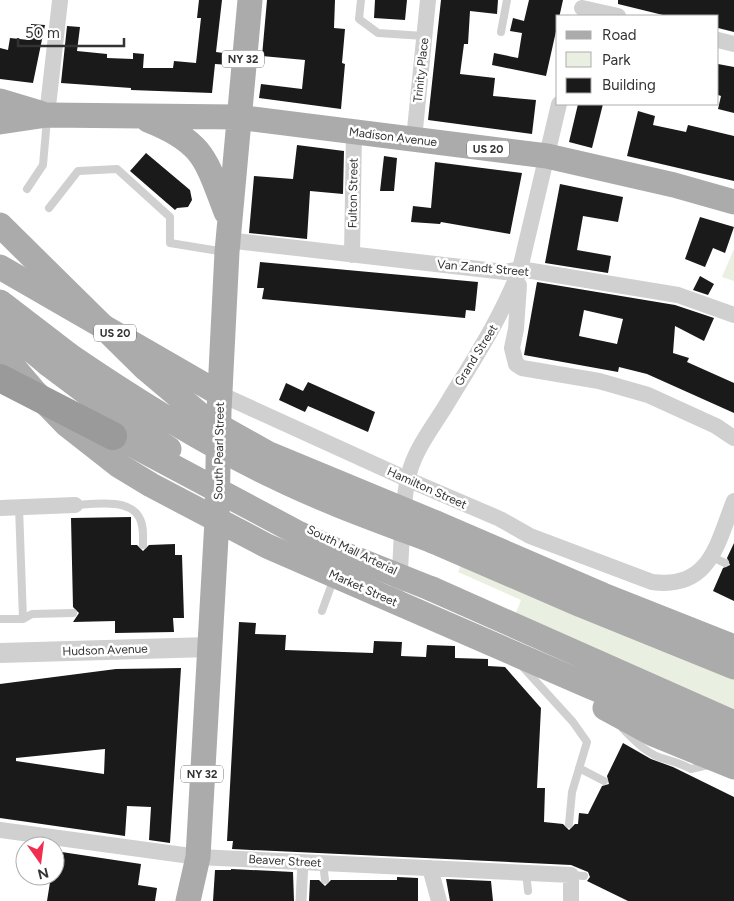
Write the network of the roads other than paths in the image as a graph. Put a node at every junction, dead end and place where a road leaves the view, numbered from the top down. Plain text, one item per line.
1 (250, 0) edge
2 (361, 0) edge
3 (428, 0) edge
4 (507, 0) edge
5 (60, 1) edge
6 (582, 8) edge
7 (614, 15) edge
8 (501, 32) dead end
9 (424, 36) junction
10 (719, 40) edge
11 (734, 44) edge
12 (0, 101) edge
13 (559, 105) edge
14 (47, 115) junction
15 (139, 117) junction
16 (237, 117) junction
17 (0, 122) edge
18 (354, 132) junction
19 (414, 139) junction
20 (547, 156) junction
21 (27, 189) dead end
22 (734, 202) edge
23 (50, 208) dead end
24 (0, 225) edge
25 (228, 237) junction
26 (352, 255) junction
27 (5, 270) edge
28 (520, 270) junction
29 (0, 302) edge
30 (734, 315) edge
31 (0, 324) edge
32 (0, 351) edge
33 (0, 364) edge
34 (0, 378) edge
35 (220, 394) junction
36 (113, 436) junction
37 (734, 438) edge
38 (409, 480) junction
39 (734, 501) edge
40 (75, 505) joint
41 (19, 507) junction
42 (0, 508) edge
43 (217, 520) junction
44 (435, 532) junction
45 (143, 545) dead end
46 (335, 576) junction
47 (432, 589) junction
48 (397, 603) junction
49 (322, 611) dead end
50 (73, 613) dead end
51 (23, 618) junction
52 (0, 619) edge
53 (210, 646) junction
54 (734, 647) edge
55 (510, 652) junction
56 (0, 653) edge
57 (734, 667) edge
58 (599, 707) dead end
59 (734, 723) edge
60 (729, 758) edge
61 (579, 768) junction
62 (691, 769) junction
63 (694, 777) dead end
64 (604, 781) dead end
65 (569, 824) dead end
66 (0, 830) edge
67 (198, 856) junction
68 (303, 862) junction
69 (323, 863) junction
70 (430, 868) junction
71 (526, 872) junction
72 (325, 880) dead end
73 (528, 890) dead end
74 (188, 901) edge
75 (301, 901) edge
76 (439, 901) edge
77 (572, 901) edge

1 - 16 main road, South Pearl Street / NY 32
2 - 9 lane
3 - 9 street, Trinity Place
4 - 8 lane
5 - 14 street
6 - 7 street
9 - 19 street, Trinity Place
10 - 11 street
12 - 14 main road, Madison Avenue
13 - 20 street, Grand Street
14 - 15 main road, Madison Avenue
14 - 17 main road, Madison Avenue
14 - 21 lane
15 - 16 main road, Madison Avenue
15 - 25 main road
16 - 18 main road, Madison Avenue / US 20
16 - 25 main road, South Pearl Street
18 - 19 main road, Madison Avenue / US 20
18 - 26 street, Fulton Street
19 - 20 main road, Madison Avenue / US 20
20 - 22 main road, Madison Avenue / US 20
20 - 28 street, Grand Street
23 - 25 lane
24 - 44 main road, bridge
25 - 26 street, Van Zandt Street
25 - 35 main road, South Pearl Street
26 - 28 street, Van Zandt Street
27 - 35 main road, US 20
28 - 30 street, Van Zandt Street
28 - 37 street
28 - 38 street, Grand Street
29 - 44 main road, bridge
31 - 47 main road, South Mall Arterial, bridge
32 - 43 main road, Market Street, bridge
33 - 36 main road, bridge
34 - 36 highway, bridge
35 - 38 street, Hamilton Street
35 - 43 main road, South Pearl Street
36 - 47 main road, bridge
38 - 39 street, Hamilton Street
38 - 48 street, Grand Street
40 - 41 street
40 - 45 lane
41 - 42 street
41 - 51 lane
43 - 46 main road, Market Street
43 - 53 main road, South Pearl Street / NY 32
44 - 54 main road
44 - 57 main road
46 - 48 main road, Market Street
46 - 49 lane
47 - 59 main road, South Mall Arterial
48 - 55 main road, Market Street
50 - 51 lane
51 - 52 lane
53 - 56 street, Hudson Avenue
53 - 67 main road, South Pearl Street / NY 32
55 - 60 main road, Market Street
55 - 61 lane
58 - 62 lane
60 - 62 lane
61 - 64 lane
61 - 65 lane
62 - 63 lane
66 - 67 street, Beaver Street
67 - 68 street, Beaver Street
67 - 74 main road, South Pearl Street / NY 32
68 - 69 street, Beaver Street
68 - 75 street
69 - 70 street, Beaver Street
69 - 72 lane
70 - 71 street, Beaver Street
70 - 76 street
71 - 73 lane
71 - 77 street, Beaver Street

